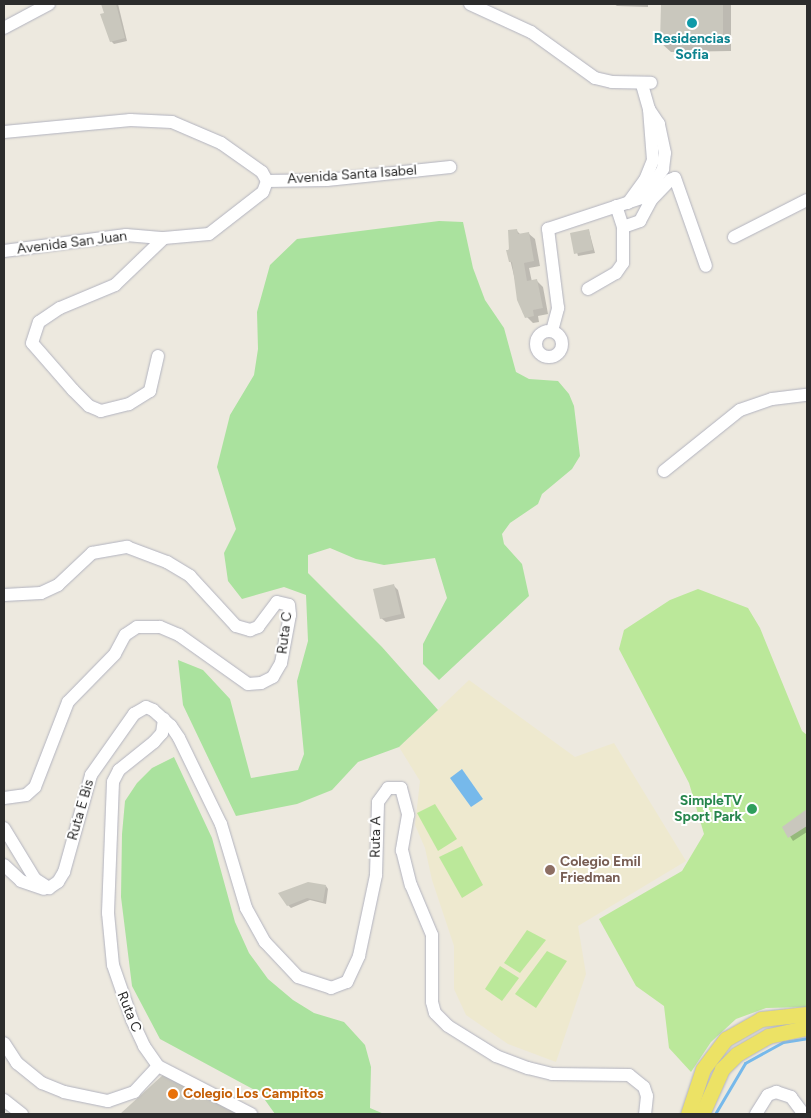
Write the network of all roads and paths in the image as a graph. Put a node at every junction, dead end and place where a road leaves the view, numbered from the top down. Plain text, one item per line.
1 (48, 4) edge
2 (470, 4) edge
3 (4, 28) edge
4 (4, 132) edge
5 (450, 167) dead end
6 (267, 181) junction
7 (807, 200) edge
8 (622, 205) junction
9 (623, 228) junction
10 (734, 237) dead end
11 (164, 238) junction
12 (4, 251) edge
13 (706, 266) dead end
14 (588, 289) dead end
15 (552, 331) dead end
16 (158, 356) dead end
17 (807, 395) edge
18 (664, 471) dead end
19 (4, 595) edge
20 (164, 719) junction
21 (4, 798) edge
22 (4, 828) edge
23 (4, 865) edge
24 (49, 888) junction
25 (807, 1014) edge
26 (807, 1028) edge
27 (733, 1034) junction
28 (4, 1043) edge
29 (745, 1048) junction
30 (158, 1066) junction
31 (4, 1100) edge
32 (22, 1114) edge
33 (252, 1114) edge
34 (645, 1114) edge
35 (688, 1114) edge
36 (702, 1114) edge
37 (756, 1114) edge
38 (804, 1114) edge

1 - 3 street
2 - 8 street
4 - 6 street, Avenida Santa Isabel
5 - 6 street, Avenida Santa Isabel
6 - 11 street, Avenida San Juan
7 - 10 street
8 - 9 street
8 - 15 street
9 - 13 street
9 - 14 street
11 - 12 street, Avenida San Juan
11 - 16 street
17 - 18 street
19 - 21 street, Ruta C
20 - 24 street, Ruta E Bis
20 - 30 street, Ruta C
20 - 34 street, Ruta A
22 - 24 street
23 - 24 street
25 - 27 main road
26 - 29 main road
27 - 29 main road
27 - 35 main road
28 - 30 street
29 - 36 main road
30 - 33 street, Ruta C
31 - 32 street
37 - 38 street

